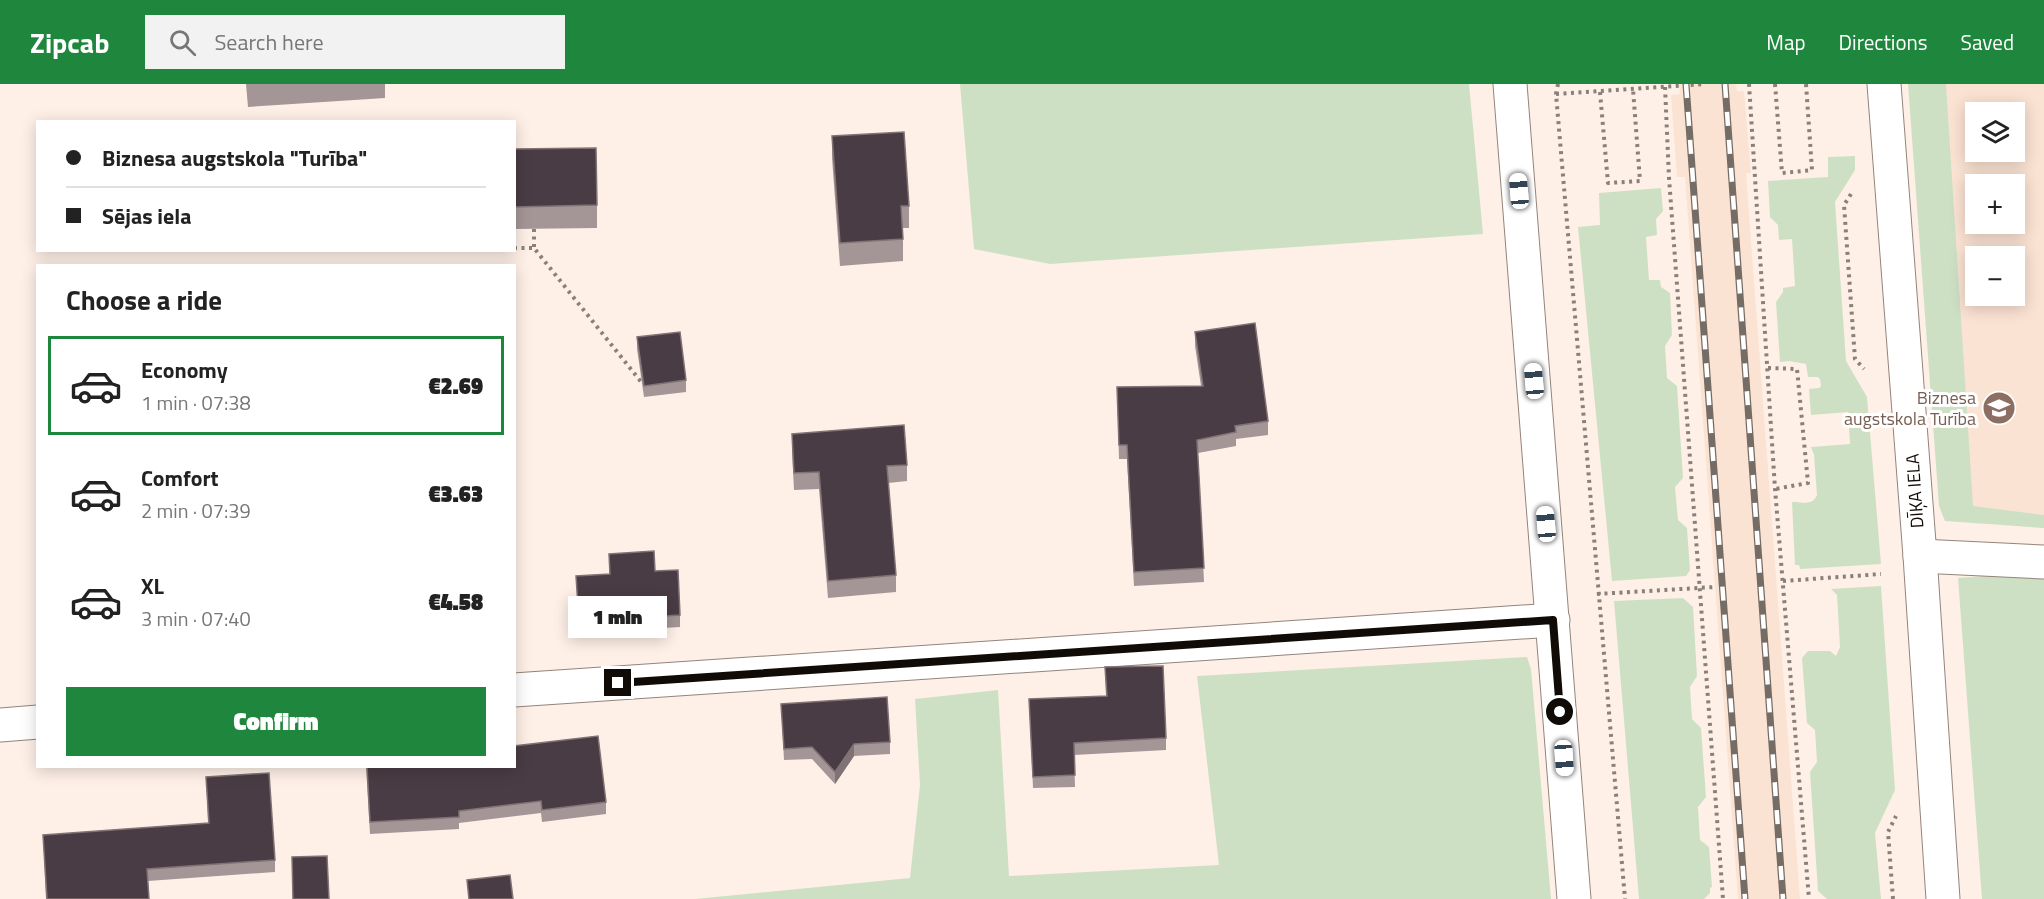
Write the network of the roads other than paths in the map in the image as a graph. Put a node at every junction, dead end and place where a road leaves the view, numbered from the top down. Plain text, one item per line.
1 (1510, 84) edge
2 (1884, 84) edge
3 (1920, 556) junction
4 (2044, 562) edge
5 (1553, 620) junction
6 (516, 690) edge
7 (36, 722) edge
8 (0, 725) edge
9 (1575, 899) edge
10 (1942, 899) edge

1 - 5 street
2 - 3 street, DĪĶA IELA
3 - 4 street
3 - 10 street, DĪĶA IELA
5 - 6 street
5 - 9 street
7 - 8 street

